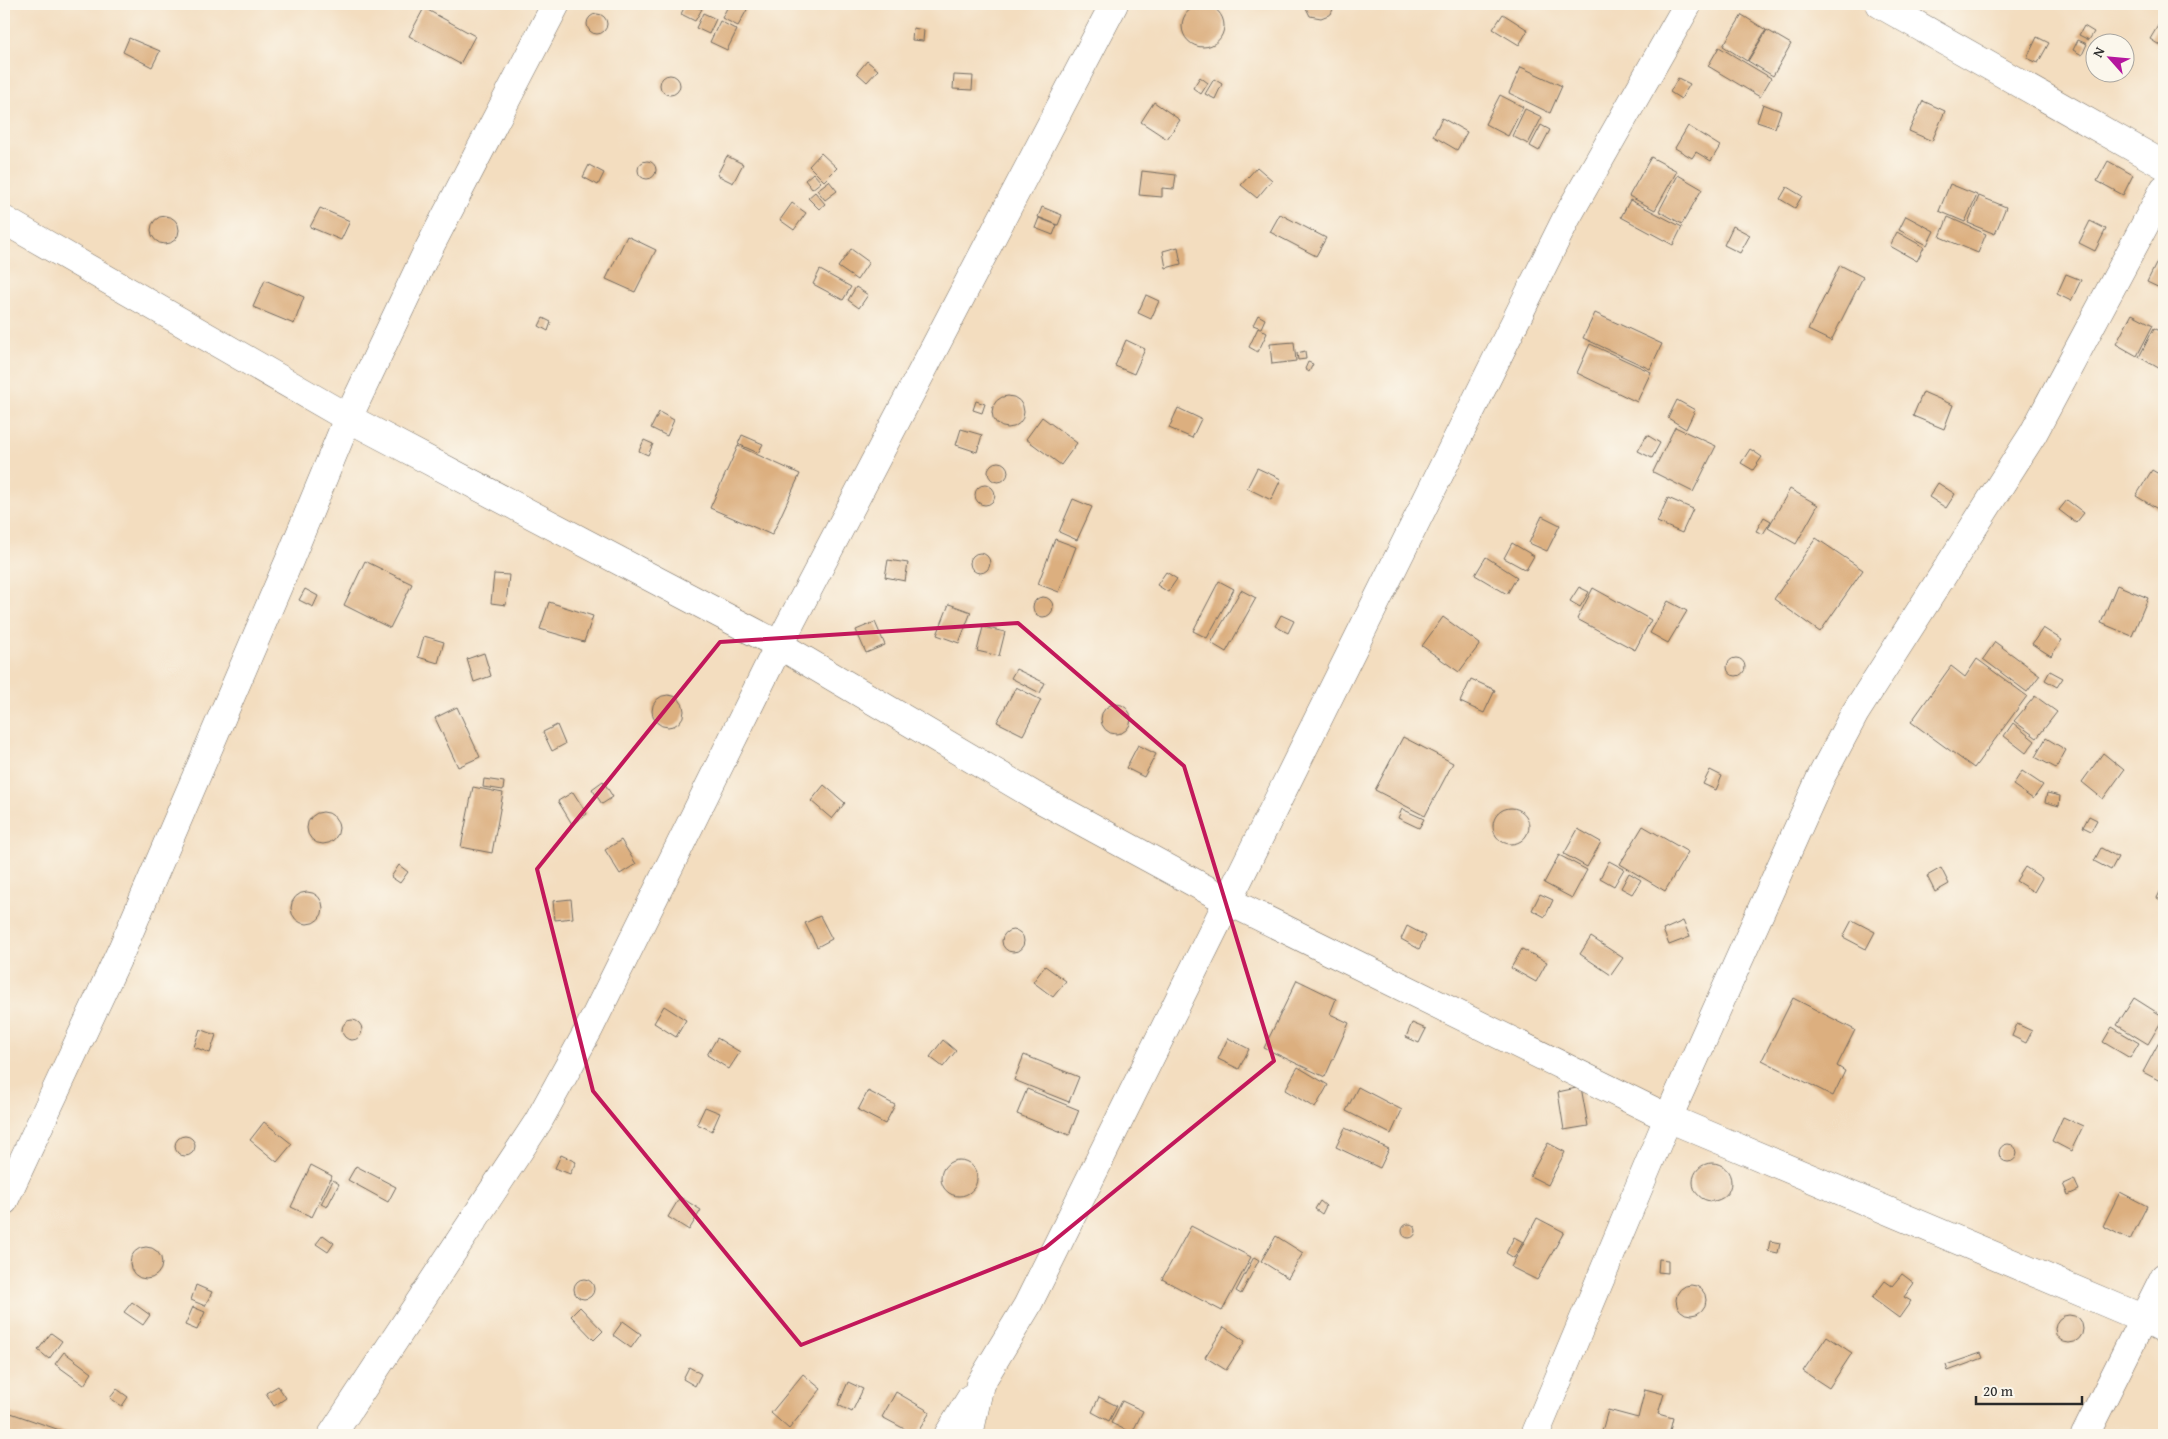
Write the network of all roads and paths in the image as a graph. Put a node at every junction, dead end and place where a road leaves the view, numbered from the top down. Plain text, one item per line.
1 (556, 4) edge
2 (1114, 4) edge
3 (1688, 4) edge
4 (1880, 4) edge
5 (2164, 165) edge
6 (2164, 189) edge
7 (4, 220) edge
8 (348, 418) junction
9 (779, 645) junction
10 (1228, 901) junction
11 (1668, 1118) junction
12 (4, 1201) edge
13 (2164, 1277) edge
14 (2153, 1324) edge
15 (980, 1384) junction
16 (332, 1435) edge
17 (948, 1435) edge
18 (969, 1435) edge
19 (1534, 1435) edge
20 (2085, 1435) edge

1 - 8 street
2 - 9 street
3 - 10 street
4 - 5 street
6 - 11 street
7 - 8 street
8 - 9 street
8 - 12 street
9 - 10 street
9 - 16 street
10 - 11 street
10 - 15 street
11 - 14 street
11 - 19 street
13 - 14 street
14 - 20 street
15 - 17 street
15 - 18 street

